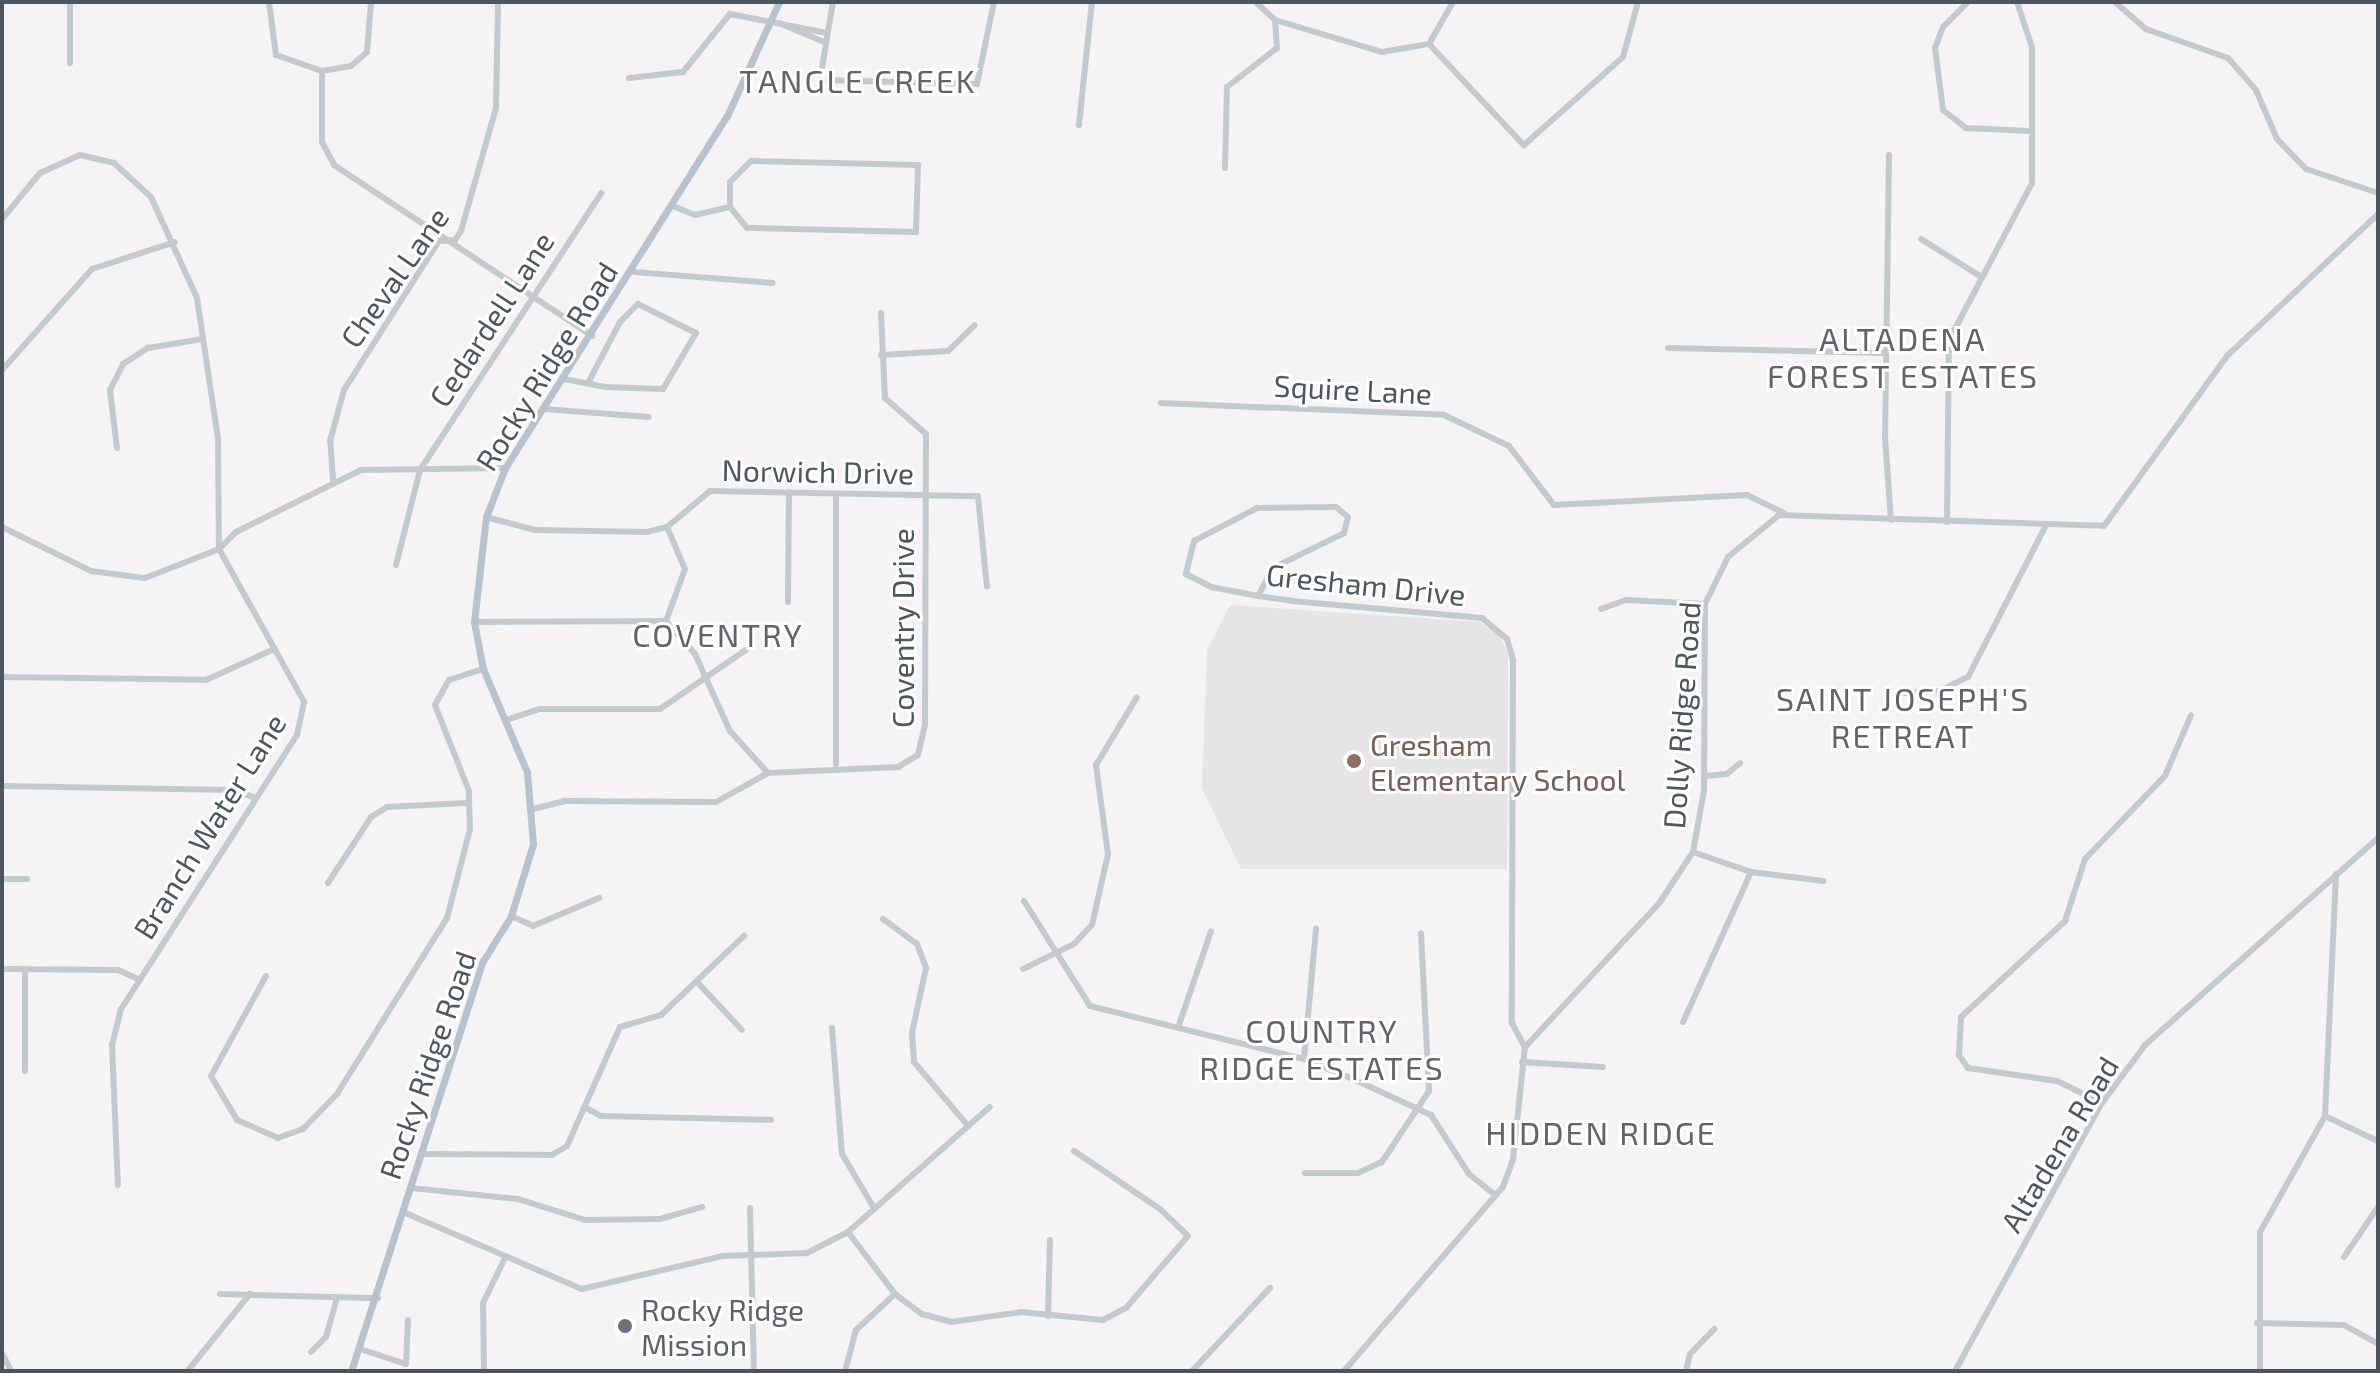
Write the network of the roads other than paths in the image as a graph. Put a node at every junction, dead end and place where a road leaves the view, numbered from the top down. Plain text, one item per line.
1 (70, 2) edge
2 (269, 2) edge
3 (371, 2) edge
4 (498, 2) edge
5 (779, 2) edge
6 (833, 2) edge
7 (994, 2) edge
8 (1092, 2) edge
9 (1256, 2) edge
10 (1453, 2) edge
11 (1638, 2) edge
12 (1968, 2) edge
13 (2017, 2) edge
14 (2115, 2) edge
15 (1275, 20) junction
16 (776, 22) junction
17 (801, 25) junction
18 (827, 33) junction
19 (798, 34) junction
20 (824, 42) junction
21 (1429, 44) junction
22 (70, 63) dead end
23 (322, 71) junction
24 (629, 78) dead end
25 (1079, 125) dead end
26 (2029, 131) junction
27 (1889, 155) dead end
28 (1225, 168) dead end
29 (601, 193) dead end
30 (2378, 193) edge
31 (673, 206) junction
32 (730, 207) junction
33 (2378, 214) edge
34 (2, 219) edge
35 (1921, 239) dead end
36 (446, 241) junction
37 (175, 242) junction
38 (634, 272) junction
39 (1980, 276) junction
40 (773, 283) dead end
41 (531, 297) junction
42 (881, 313) dead end
43 (975, 325) dead end
44 (592, 336) junction
45 (202, 339) junction
46 (1668, 348) dead end
47 (1886, 353) junction
48 (881, 355) junction
49 (2, 369) edge
50 (564, 379) junction
51 (588, 383) junction
52 (1161, 403) dead end
53 (544, 409) junction
54 (649, 417) dead end
55 (117, 448) dead end
56 (505, 468) junction
57 (420, 470) junction
58 (333, 480) junction
59 (789, 492) junction
60 (836, 494) junction
61 (925, 494) junction
62 (1789, 515) junction
63 (486, 517) junction
64 (1891, 520) junction
65 (1947, 522) junction
66 (2, 527) edge
67 (667, 527) junction
68 (2045, 527) junction
69 (219, 549) junction
70 (396, 565) dead end
71 (987, 587) dead end
72 (1258, 596) junction
73 (788, 602) dead end
74 (1705, 604) junction
75 (1601, 609) dead end
76 (666, 621) junction
77 (474, 622) junction
78 (274, 649) junction
79 (746, 650) dead end
80 (483, 669) junction
81 (2, 677) edge
82 (704, 679) junction
83 (1904, 693) dead end
84 (1137, 697) dead end
85 (2191, 715) dead end
86 (506, 720) junction
87 (1740, 763) dead end
88 (836, 764) junction
89 (768, 773) junction
90 (1704, 776) junction
91 (2, 786) edge
92 (254, 797) junction
93 (467, 803) junction
94 (533, 809) junction
95 (2378, 838) edge
96 (1693, 852) junction
97 (1751, 872) junction
98 (2336, 874) junction
99 (2, 879) edge
100 (27, 879) dead end
101 (1823, 881) dead end
102 (328, 883) dead end
103 (599, 898) dead end
104 (1024, 901) dead end
105 (511, 916) junction
106 (883, 919) dead end
107 (1316, 929) dead end
108 (1211, 931) dead end
109 (1421, 933) dead end
110 (744, 936) dead end
111 (1056, 953) junction
112 (2, 969) edge
113 (1023, 969) dead end
114 (25, 970) junction
115 (266, 976) dead end
116 (138, 979) junction
117 (698, 983) junction
118 (1683, 1022) dead end
119 (832, 1028) dead end
120 (1178, 1028) junction
121 (742, 1030) dead end
122 (1525, 1047) junction
123 (1304, 1059) junction
124 (1522, 1062) junction
125 (1603, 1067) dead end
126 (25, 1071) dead end
127 (2102, 1103) junction
128 (990, 1107) dead end
129 (588, 1109) junction
130 (1419, 1110) junction
131 (2325, 1116) junction
132 (771, 1120) dead end
133 (968, 1126) junction
134 (2378, 1141) edge
135 (1074, 1151) dead end
136 (421, 1154) junction
137 (1305, 1173) dead end
138 (118, 1185) dead end
139 (411, 1188) junction
140 (1494, 1194) junction
141 (702, 1207) dead end
142 (2378, 1207) edge
143 (750, 1208) dead end
144 (874, 1208) junction
145 (403, 1212) junction
146 (848, 1232) junction
147 (1050, 1240) dead end
148 (751, 1255) junction
149 (506, 1256) junction
150 (2344, 1257) dead end
151 (1270, 1288) dead end
152 (220, 1294) dead end
153 (250, 1294) junction
154 (895, 1294) junction
155 (337, 1298) junction
156 (378, 1298) junction
157 (1048, 1316) junction
158 (408, 1320) dead end
159 (2257, 1323) junction
160 (1714, 1329) dead end
161 (2378, 1344) edge
162 (360, 1349) junction
163 (311, 1352) dead end
164 (2, 1353) edge
165 (189, 1369) edge
166 (11, 1371) edge
167 (351, 1371) edge
168 (484, 1371) edge
169 (754, 1371) edge
170 (845, 1371) edge
171 (1192, 1371) edge
172 (1344, 1371) edge
173 (1686, 1371) edge
174 (1955, 1371) edge
175 (2260, 1371) edge

1 - 22 street
2 - 23 street
3 - 23 street
4 - 36 street, Cheval Lane
5 - 16 main road, Rocky Ridge Road
6 - 18 street
7 - 20 street
8 - 25 street
9 - 15 street
10 - 21 street
11 - 21 street
12 - 26 street
13 - 26 street
14 - 30 street
15 - 21 street
15 - 28 street
16 - 17 street
16 - 19 street
16 - 24 street
16 - 31 main road, Rocky Ridge Road
17 - 18 street
17 - 19 street
18 - 20 street
19 - 20 street
23 - 36 street
26 - 39 street
27 - 47 street
29 - 41 street, Cedardell Lane
31 - 32 street
31 - 38 main road, Rocky Ridge Road
32 - 32 street
33 - 68 street
34 - 37 street, Branch Water Lane
35 - 39 street
36 - 41 street
36 - 58 street, Cheval Lane
37 - 45 street, Branch Water Lane
37 - 49 street
38 - 40 street
38 - 44 main road, Rocky Ridge Road
39 - 65 street
41 - 44 street
41 - 57 street, Cedardell Lane
42 - 48 street, Coventry Drive
43 - 48 street
44 - 50 main road, Rocky Ridge Road
45 - 55 street
45 - 69 street, Branch Water Lane
46 - 47 street
47 - 64 street
48 - 61 street, Coventry Drive
50 - 51 street
50 - 53 main road, Rocky Ridge Road
51 - 51 street
52 - 62 street, Squire Lane
53 - 54 street
53 - 56 main road, Rocky Ridge Road
56 - 57 street
56 - 63 main road, Rocky Ridge Road
57 - 58 street
57 - 70 street, Cedardell Lane
58 - 69 street
59 - 60 street, Norwich Drive
59 - 67 street, Norwich Drive
59 - 73 street
60 - 61 street, Norwich Drive
60 - 88 street
61 - 71 street, Norwich Drive
61 - 88 street, Coventry Drive
62 - 64 street
62 - 74 street, Dolly Ridge Road
63 - 67 street
63 - 77 main road, Rocky Ridge Road
64 - 65 street
65 - 68 street
66 - 69 street
67 - 76 street
68 - 83 street
69 - 78 street, Branch Water Lane
72 - 72 street, Gresham Drive
72 - 122 street, Gresham Drive
74 - 75 street
74 - 90 street, Dolly Ridge Road
76 - 77 street
76 - 82 street
77 - 80 main road, Rocky Ridge Road
78 - 81 street
78 - 92 street, Branch Water Lane
79 - 82 street
80 - 86 main road, Rocky Ridge Road
80 - 93 street
82 - 86 street
82 - 89 street
84 - 111 street
85 - 127 street
86 - 94 main road, Rocky Ridge Road
87 - 90 street
88 - 89 street, Coventry Drive
89 - 94 street, Coventry Drive
90 - 96 street, Dolly Ridge Road
91 - 92 street
92 - 116 street, Branch Water Lane
93 - 102 street
93 - 115 street
94 - 105 main road, Rocky Ridge Road
95 - 98 street, Altadena Road
96 - 97 street
96 - 122 street, Dolly Ridge Road
97 - 101 street
97 - 118 street
98 - 127 street, Altadena Road
98 - 131 street
99 - 100 street
103 - 105 street
104 - 111 street
105 - 136 main road, Rocky Ridge Road
106 - 133 street
107 - 123 street
108 - 120 street
109 - 130 street
110 - 117 street
111 - 113 street
111 - 120 street
112 - 114 street
114 - 116 street
114 - 126 street
116 - 138 street, Branch Water Lane
117 - 121 street
117 - 129 street
119 - 144 street
120 - 123 street
122 - 124 street
123 - 130 street
124 - 125 street
124 - 140 street
127 - 174 street, Altadena Road
128 - 133 street
129 - 132 street
129 - 136 street
130 - 137 street
130 - 140 street
131 - 134 street
131 - 159 street
133 - 144 street
135 - 157 street
136 - 139 main road, Rocky Ridge Road
139 - 141 street
139 - 145 main road, Rocky Ridge Road
140 - 172 street
142 - 150 street
143 - 148 street
144 - 146 street
145 - 149 street
145 - 156 main road, Rocky Ridge Road
146 - 148 street
146 - 154 street
147 - 157 street
148 - 149 street
148 - 169 street
149 - 168 street
151 - 171 street
152 - 153 street
153 - 155 street
153 - 165 street
154 - 157 street
154 - 170 street
155 - 156 street
155 - 163 street
156 - 162 main road, Rocky Ridge Road
158 - 162 street
159 - 161 street
159 - 175 street
160 - 173 street
162 - 167 main road, Rocky Ridge Road
164 - 166 street

